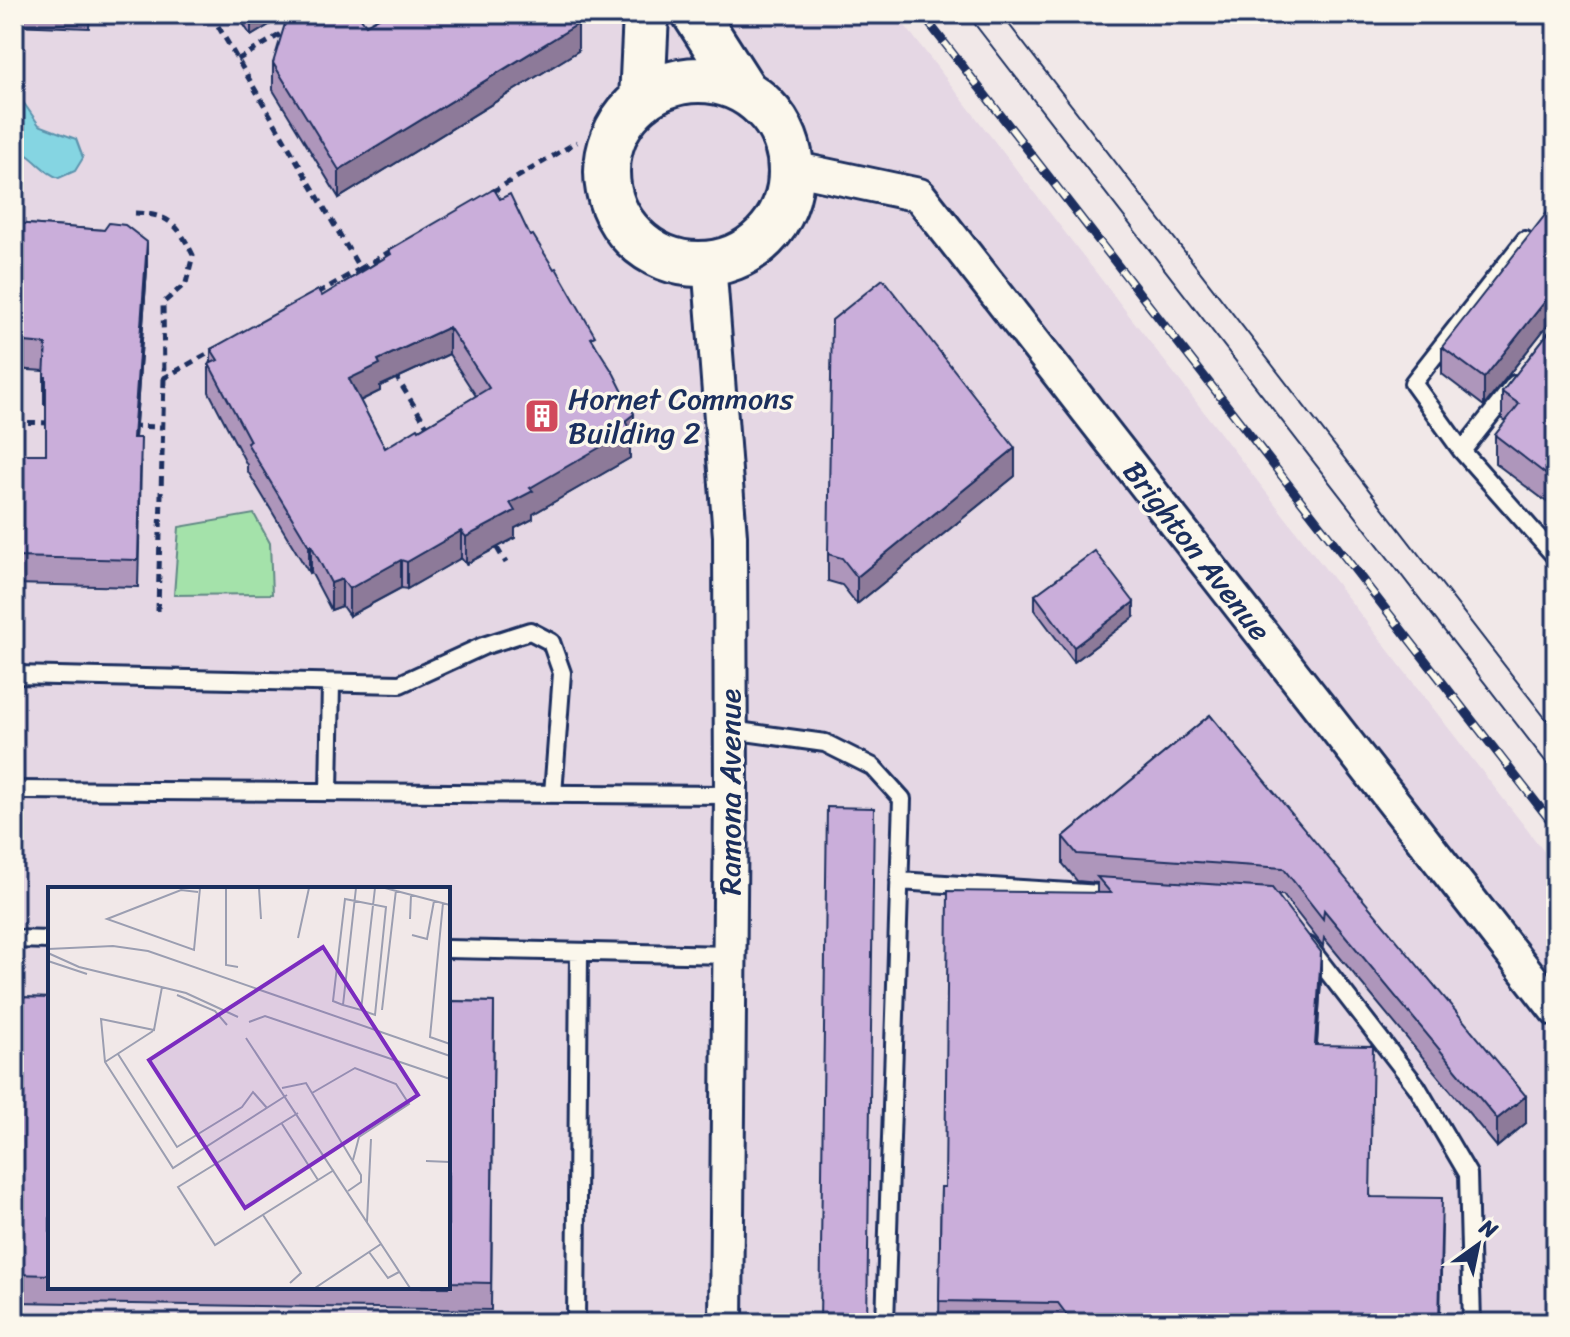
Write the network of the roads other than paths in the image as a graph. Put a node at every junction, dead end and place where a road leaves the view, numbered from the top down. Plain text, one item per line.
1 (646, 14) edge
2 (695, 14) edge
3 (745, 92) junction
4 (642, 100) junction
5 (792, 168) junction
6 (1537, 226) edge
7 (709, 262) junction
8 (1528, 368) edge
9 (1462, 451) junction
10 (1555, 555) edge
11 (14, 675) edge
12 (331, 683) junction
13 (731, 730) junction
14 (14, 790) edge
15 (329, 792) junction
16 (553, 794) junction
17 (731, 795) junction
18 (899, 881) junction
19 (1120, 895) edge
20 (1296, 930) edge
21 (14, 939) edge
22 (48, 940) edge
23 (450, 949) edge
24 (579, 952) junction
25 (730, 955) junction
26 (1556, 1010) edge
27 (576, 1323) edge
28 (726, 1323) edge
29 (885, 1323) edge
30 (1472, 1323) edge

1 - 4 main road
2 - 3 main road
3 - 4 main road
3 - 5 main road
4 - 7 main road
5 - 7 main road
5 - 26 street, Brighton Avenue
6 - 9 lane
7 - 13 street, Ramona Avenue
8 - 9 lane
9 - 10 lane
11 - 12 lane
12 - 15 lane
12 - 16 lane
13 - 17 street, Ramona Avenue
13 - 18 lane
14 - 15 lane
15 - 16 lane
16 - 17 lane
17 - 25 street, Ramona Avenue
18 - 19 lane
18 - 29 lane
20 - 30 lane
21 - 22 lane
23 - 24 lane
24 - 25 lane
24 - 27 lane
25 - 28 street, Ramona Avenue

